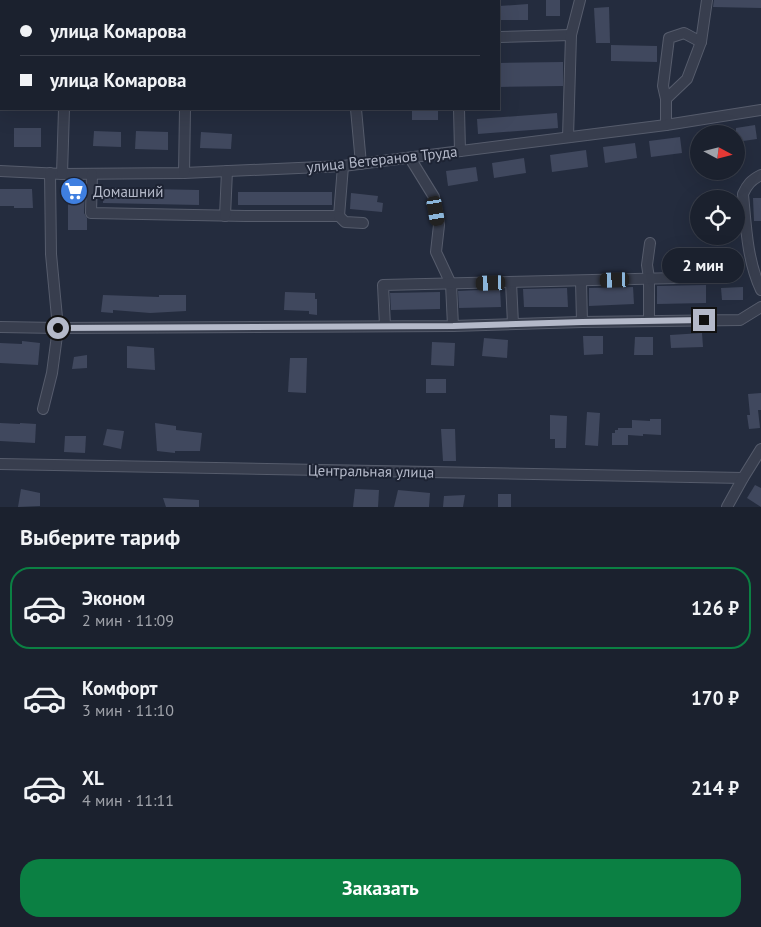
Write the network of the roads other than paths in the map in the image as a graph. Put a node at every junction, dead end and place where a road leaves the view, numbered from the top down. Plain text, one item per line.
1 (580, 0) edge
2 (707, 0) edge
3 (571, 35) junction
4 (500, 37) edge
5 (701, 42) junction
6 (666, 99) junction
7 (64, 110) edge
8 (186, 110) edge
9 (356, 110) edge
10 (459, 110) edge
11 (761, 110) edge
12 (666, 124) junction
13 (568, 137) junction
14 (460, 152) junction
15 (410, 158) junction
16 (360, 164) junction
17 (343, 166) junction
18 (0, 171) edge
19 (227, 171) junction
20 (50, 173) junction
21 (184, 173) junction
22 (62, 174) junction
23 (92, 174) junction
24 (761, 175) edge
25 (225, 216) junction
26 (339, 216) junction
27 (363, 223) dead end
28 (650, 243) dead end
29 (719, 277) dead end
30 (649, 278) junction
31 (580, 281) junction
32 (511, 282) junction
33 (451, 284) junction
34 (761, 290) edge
35 (761, 307) edge
36 (649, 321) junction
37 (582, 322) junction
38 (513, 324) junction
39 (0, 326) edge
40 (386, 326) junction
41 (453, 326) junction
42 (58, 328) junction
43 (44, 409) dead end
44 (761, 449) edge
45 (0, 464) edge
46 (742, 478) junction
47 (727, 507) edge

1 - 3 street
2 - 5 street
3 - 4 street
3 - 13 street
5 - 6 street
5 - 6 street
6 - 12 street
7 - 22 street
8 - 21 street
9 - 16 street
10 - 14 street
11 - 12 street, улица Ветеранов Труда
12 - 13 street, улица Ветеранов Труда
13 - 14 street, улица Ветеранов Труда
14 - 15 street, улица Ветеранов Труда
15 - 16 street, улица Ветеранов Труда
15 - 33 street
16 - 17 street, улица Ветеранов Труда
17 - 19 street, улица Ветеранов Труда
17 - 26 street
18 - 20 street, улица Ветеранов Труда
19 - 21 street, улица Ветеранов Труда
19 - 25 street
20 - 22 street, улица Ветеранов Труда
20 - 42 street
21 - 23 street, улица Ветеранов Труда
22 - 23 street, улица Ветеранов Труда
23 - 25 street
24 - 34 street
25 - 26 street
26 - 27 street
28 - 30 street
29 - 30 street
30 - 31 street
30 - 36 street
31 - 32 street
31 - 37 street
32 - 33 street
32 - 38 street
33 - 40 street
33 - 41 street
35 - 36 street
36 - 37 street
37 - 38 street
38 - 41 street
39 - 42 street
40 - 41 street
40 - 42 street
42 - 43 street
44 - 46 street
45 - 46 street, Центральная улица
46 - 47 street

